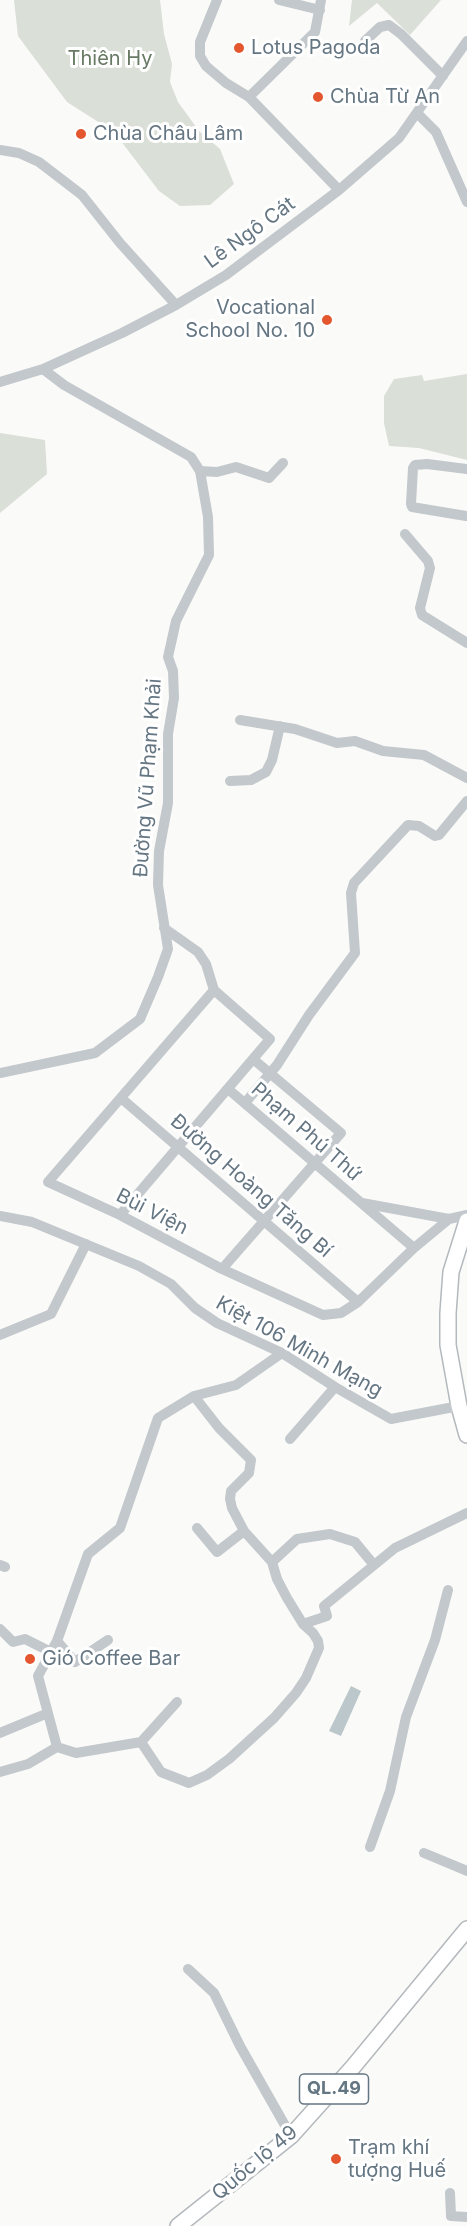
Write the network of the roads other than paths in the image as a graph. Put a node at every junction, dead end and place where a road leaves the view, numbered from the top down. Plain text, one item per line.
1 (217, 0) edge
2 (279, 0) edge
3 (321, 5) edge
4 (365, 41) dead end
5 (467, 42) edge
6 (443, 76) junction
7 (249, 97) junction
8 (417, 113) junction
9 (0, 150) edge
10 (339, 190) junction
11 (467, 202) edge
12 (176, 305) junction
13 (43, 369) junction
14 (0, 381) edge
15 (283, 464) dead end
16 (467, 469) edge
17 (200, 471) junction
18 (466, 516) edge
19 (405, 534) dead end
20 (467, 643) edge
21 (240, 720) dead end
22 (280, 726) junction
23 (467, 778) edge
24 (230, 781) dead end
25 (467, 801) edge
26 (164, 928) junction
27 (214, 990) junction
28 (253, 1059) junction
29 (0, 1072) edge
30 (270, 1073) junction
31 (228, 1089) junction
32 (121, 1098) junction
33 (245, 1103) junction
34 (178, 1147) junction
35 (315, 1163) junction
36 (362, 1203) junction
37 (120, 1215) junction
38 (467, 1215) edge
39 (0, 1216) edge
40 (448, 1219) junction
41 (264, 1221) junction
42 (467, 1221) edge
43 (86, 1244) junction
44 (414, 1248) junction
45 (222, 1269) junction
46 (358, 1302) junction
47 (0, 1335) edge
48 (282, 1353) junction
49 (335, 1388) junction
50 (194, 1396) junction
51 (459, 1406) junction
52 (467, 1435) edge
53 (290, 1439) dead end
54 (467, 1513) edge
55 (197, 1528) dead end
56 (244, 1531) junction
57 (272, 1562) junction
58 (374, 1565) junction
59 (448, 1590) dead end
60 (303, 1624) junction
61 (0, 1629) edge
62 (108, 1640) dead end
63 (57, 1641) junction
64 (51, 1652) junction
65 (177, 1702) dead end
66 (48, 1713) junction
67 (0, 1733) edge
68 (141, 1742) junction
69 (57, 1748) junction
70 (0, 1772) edge
71 (370, 1847) dead end
72 (424, 1853) dead end
73 (467, 1871) edge
74 (467, 1929) edge
75 (188, 1969) dead end
76 (291, 2136) junction
77 (450, 2193) dead end
78 (467, 2217) edge
79 (178, 2226) edge

1 - 7 street
2 - 3 street
3 - 7 street
4 - 6 street
5 - 6 street, Lê Ngô Cát
6 - 8 street, Lê Ngô Cát
7 - 10 street
8 - 10 street, Lê Ngô Cát
8 - 11 street
9 - 12 street
10 - 12 street, Lê Ngô Cát
12 - 13 street, Lê Ngô Cát
13 - 14 street, Lê Ngô Cát
13 - 17 street
15 - 17 street
16 - 18 street
17 - 26 street, Đường Vũ Phạm Khải
19 - 20 street
21 - 22 street
22 - 23 street
22 - 24 street
25 - 30 street
26 - 27 street
26 - 29 street, Đường Vũ Phạm Khải
27 - 28 street
27 - 32 street, Bùi Viện
28 - 30 street
28 - 31 street
30 - 33 street
30 - 35 street
31 - 33 street, Phạm Phú Thứ
31 - 34 street
32 - 34 street, Đường Hoàng Tăng Bí
32 - 37 street, Bùi Viện
33 - 35 street, Phạm Phú Thứ
34 - 37 street
34 - 41 street, Đường Hoàng Tăng Bí
35 - 36 street, Phạm Phú Thứ
35 - 41 street
36 - 40 street, Phạm Phú Thứ
36 - 44 street, Phạm Phú Thứ
37 - 45 street, Bùi Viện
38 - 40 street, Phạm Phú Thứ
39 - 43 street, Kiệt 106 Minh Mạng
40 - 44 street, Bùi Viện
41 - 45 street
41 - 46 street, Đường Hoàng Tăng Bí
42 - 51 highway
43 - 47 street
43 - 48 street, Kiệt 106 Minh Mạng
44 - 46 street, Bùi Viện
45 - 46 street, Bùi Viện
48 - 49 street, Kiệt 106 Minh Mạng
48 - 50 street
49 - 51 street, Kiệt 106 Minh Mạng
49 - 53 street
50 - 56 street
50 - 63 street
51 - 52 highway
54 - 58 street
55 - 56 street
56 - 57 street
57 - 58 street
57 - 60 street
58 - 60 street
59 - 71 street
60 - 68 street
61 - 64 street
62 - 63 street
63 - 64 street
64 - 66 street
65 - 68 street
66 - 67 street
66 - 69 street
68 - 69 street
69 - 70 street
72 - 73 street
74 - 76 highway, Quốc lộ 49 / QL.49
75 - 76 street
76 - 79 highway, Quốc lộ 49 / QL.49
77 - 78 street

